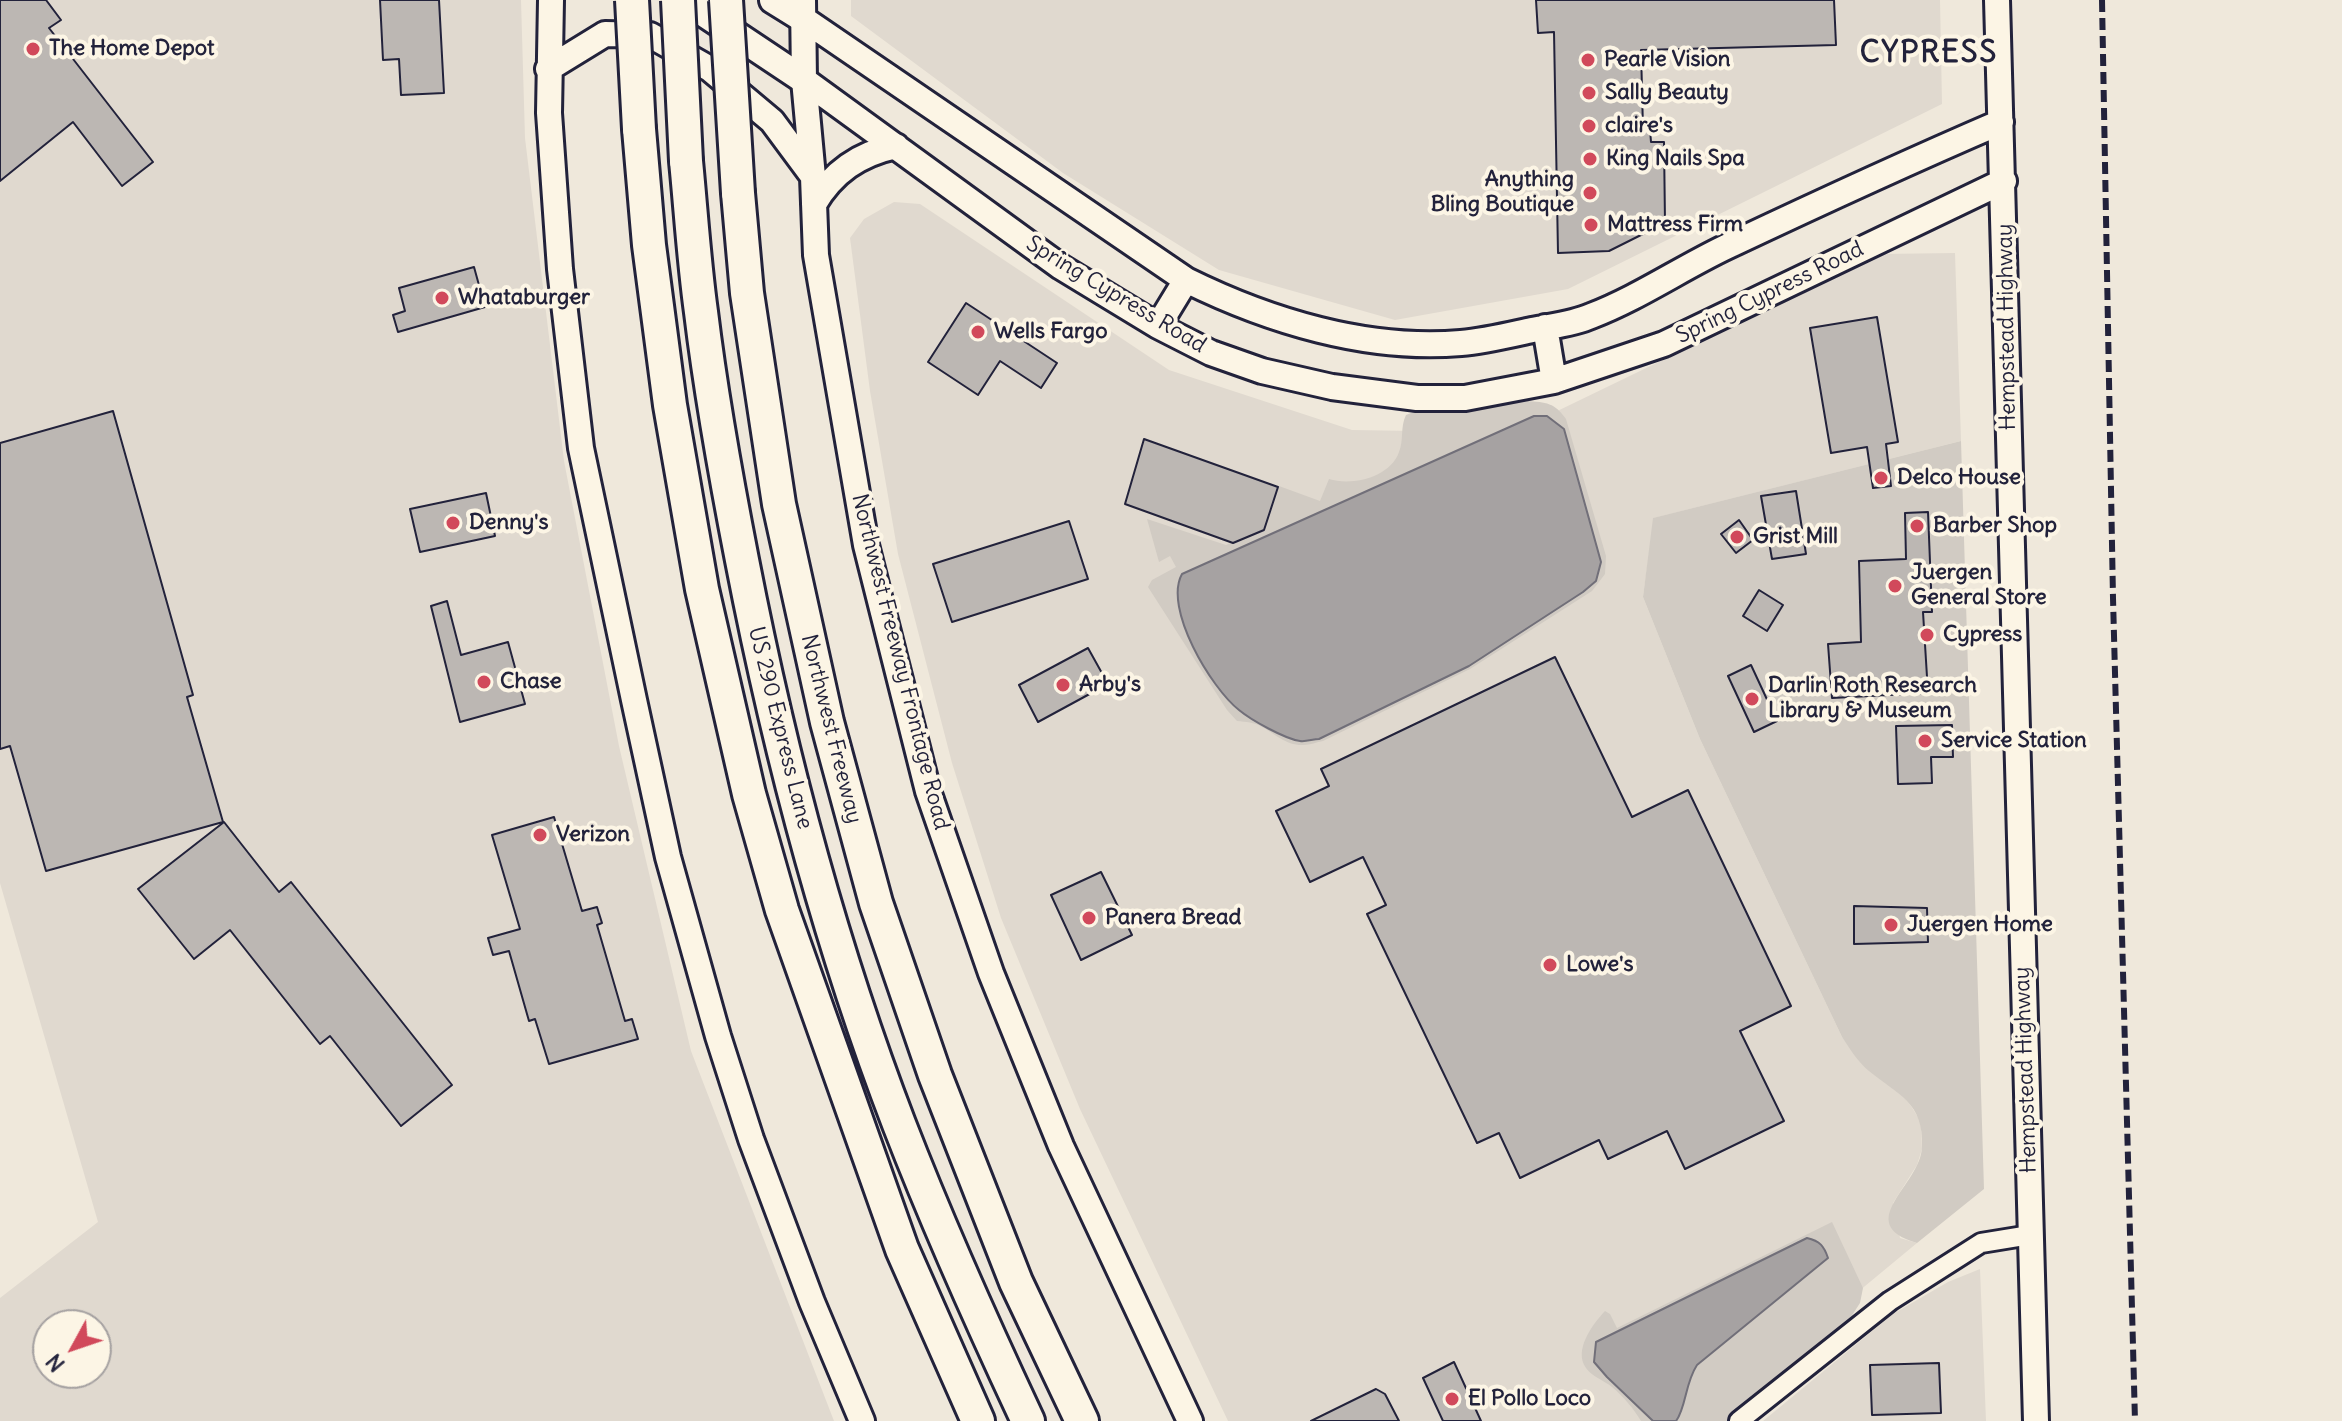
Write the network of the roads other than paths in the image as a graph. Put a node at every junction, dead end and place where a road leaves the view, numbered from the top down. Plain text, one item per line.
1 (551, 0) edge
2 (632, 0) edge
3 (681, 0) edge
4 (726, 0) edge
5 (773, 0) edge
6 (1997, 0) edge
7 (802, 9) edge
8 (548, 69) junction
9 (804, 80) junction
10 (2001, 122) junction
11 (896, 146) junction
12 (813, 177) junction
13 (2004, 181) junction
14 (814, 204) junction
15 (1186, 280) junction
16 (1158, 326) junction
17 (1545, 327) junction
18 (1554, 381) junction
19 (2030, 1235) junction
20 (862, 1421) edge
21 (978, 1421) edge
22 (1028, 1421) edge
23 (1082, 1421) edge
24 (1190, 1421) edge
25 (1739, 1421) edge
26 (2036, 1421) edge

1 - 8 street
2 - 21 highway, bridge
3 - 9 main road, Spring Cypress Road
3 - 22 highway, US 290 Express Lane, bridge
4 - 23 highway, Northwest Freeway, bridge
5 - 7 main road
6 - 10 street, Hempstead Highway
7 - 9 street, Northwest Freeway Frontage Road
7 - 15 street
8 - 12 street
8 - 20 street
9 - 11 street, Spring Cypress Road
9 - 12 street, Northwest Freeway Frontage Road
10 - 13 street, Hempstead Highway
10 - 17 street
11 - 14 street
11 - 16 street, Spring Cypress Road
12 - 14 street, Northwest Freeway Frontage Road
13 - 18 street, Spring Cypress Road
13 - 19 street, Hempstead Highway
14 - 24 street, Northwest Freeway Frontage Road
15 - 16 street
15 - 17 street
16 - 18 street, Spring Cypress Road
17 - 18 street
19 - 25 street
19 - 26 street, Hempstead Highway

